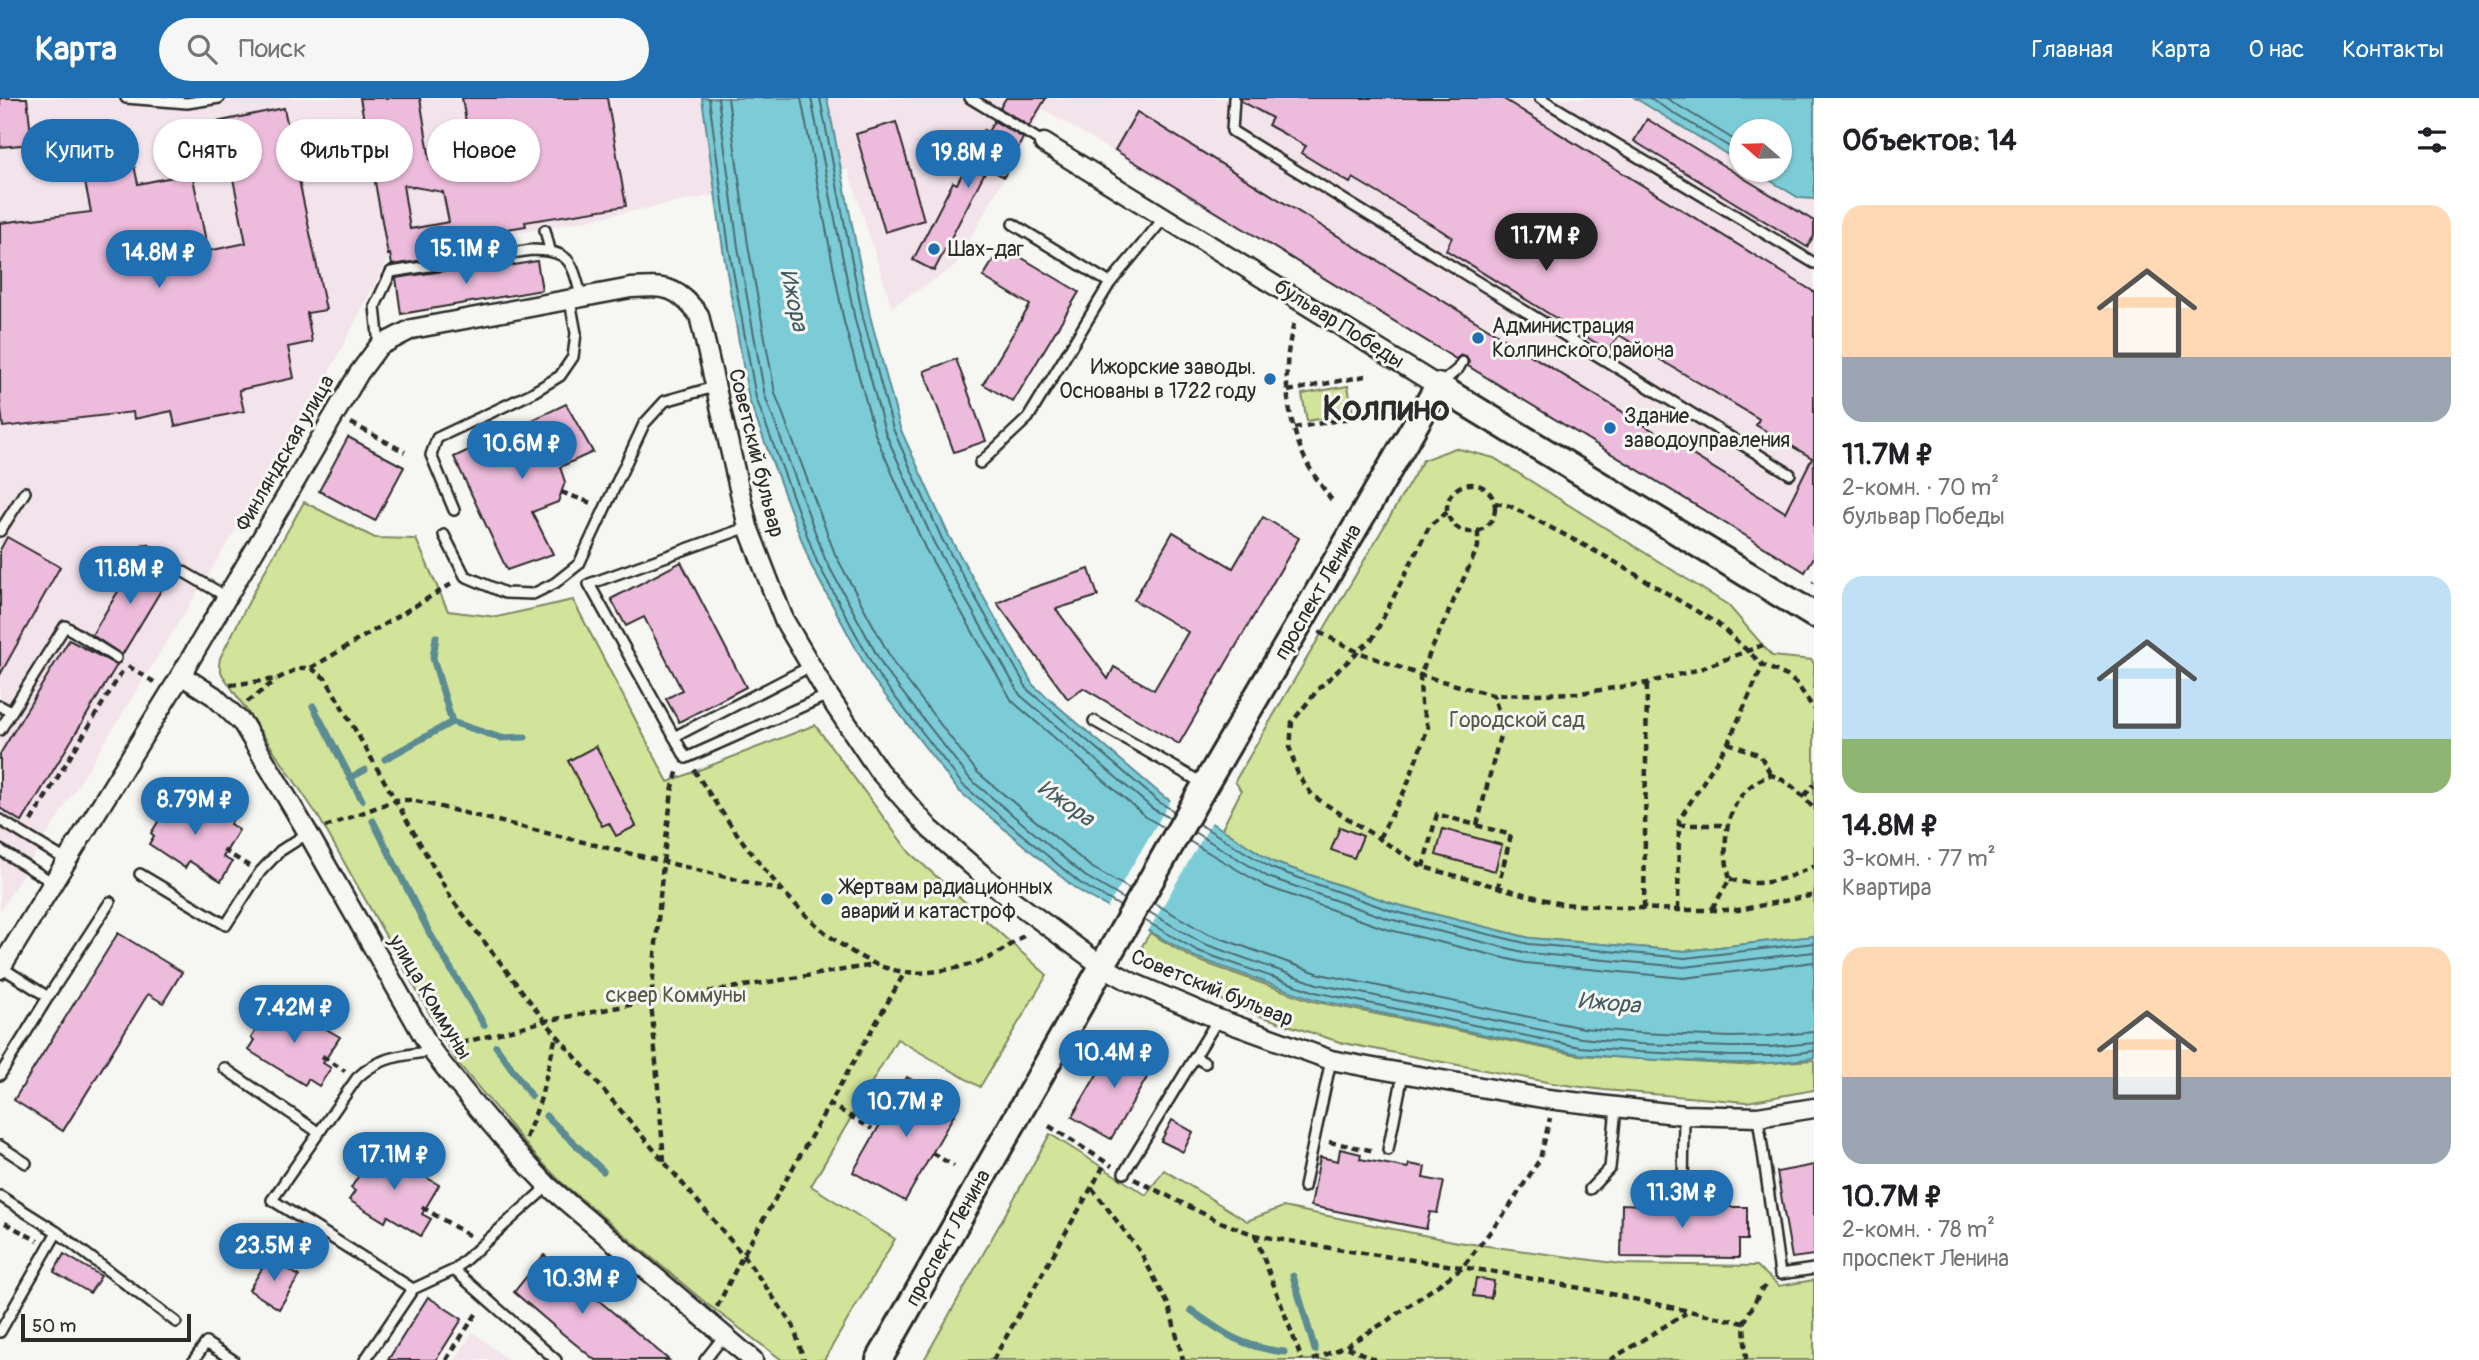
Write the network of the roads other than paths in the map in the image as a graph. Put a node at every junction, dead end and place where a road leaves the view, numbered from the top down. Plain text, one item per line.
1 (126, 98) edge
2 (219, 98) edge
3 (970, 98) edge
4 (1234, 98) edge
5 (1540, 98) edge
6 (1044, 143) joint
7 (1165, 218) junction
8 (1013, 225) dead end
9 (545, 230) dead end
10 (550, 250) junction
11 (1814, 263) edge
12 (1110, 283) junction
13 (576, 300) junction
14 (379, 346) junction
15 (1462, 362) dead end
16 (1438, 386) junction
17 (714, 387) junction
18 (980, 463) dead end
19 (1790, 474) dead end
20 (25, 492) dead end
21 (454, 510) dead end
22 (748, 527) junction
23 (0, 531) edge
24 (444, 535) dead end
25 (146, 550) dead end
26 (227, 597) junction
27 (1814, 615) edge
28 (116, 658) dead end
29 (811, 666) junction
30 (181, 675) junction
31 (828, 695) junction
32 (0, 706) edge
33 (11, 712) junction
34 (1094, 721) dead end
35 (0, 730) edge
36 (674, 737) junction
37 (1202, 791) junction
38 (0, 820) edge
39 (308, 833) junction
40 (0, 850) edge
41 (66, 860) junction
42 (140, 874) dead end
43 (52, 882) junction
44 (110, 902) dead end
45 (1102, 966) junction
46 (1, 968) edge
47 (48, 997) junction
48 (1218, 1019) junction
49 (432, 1051) junction
50 (1195, 1057) junction
51 (1331, 1060) junction
52 (1205, 1063) dead end
53 (224, 1069) dead end
54 (1403, 1074) junction
55 (0, 1075) edge
56 (1616, 1108) junction
57 (1814, 1108) edge
58 (1684, 1115) junction
59 (1758, 1117) junction
60 (318, 1132) junction
61 (0, 1146) edge
62 (1387, 1152) road end
63 (26, 1163) dead end
64 (1124, 1174) road end
65 (548, 1186) junction
66 (1304, 1187) dead end
67 (1591, 1189) dead end
68 (1683, 1193) dead end
69 (0, 1196) edge
70 (57, 1232) junction
71 (1814, 1269) edge
72 (454, 1270) junction
73 (413, 1289) junction
74 (176, 1322) dead end
75 (0, 1332) edge
76 (724, 1336) junction
77 (194, 1360) edge
78 (233, 1360) edge
79 (365, 1360) edge
80 (556, 1360) edge
81 (705, 1360) edge
82 (753, 1360) edge
83 (879, 1360) edge

1 - 2 lane
3 - 6 lane
4 - 19 lane
5 - 11 lane
6 - 7 street, бульвар Победы
7 - 12 lane
7 - 16 street, бульвар Победы
8 - 12 lane
9 - 10 lane
10 - 13 lane
10 - 14 lane
12 - 18 lane
13 - 14 street, Финляндская улица
13 - 17 street, Советский бульвар
13 - 21 lane
14 - 26 street, Финляндская улица
15 - 16 lane
16 - 27 main road, бульвар Победы
16 - 37 main road, проспект Ленина
17 - 22 street, Советский бульвар
17 - 24 lane
20 - 23 lane
22 - 29 street, Советский бульвар
22 - 36 lane
25 - 26 lane
26 - 30 street, Финляндская улица
28 - 33 lane
29 - 31 street, Советский бульвар
29 - 36 lane
30 - 39 street, улица Коммуны
30 - 41 street, Финляндская улица
31 - 36 lane
31 - 45 street, Советский бульвар
32 - 33 lane
33 - 35 lane
34 - 37 lane
37 - 45 main road, проспект Ленина
38 - 41 lane
39 - 42 lane
39 - 49 street, улица Коммуны
40 - 43 lane
41 - 43 street, Финляндская улица
43 - 46 street, Финляндская улица
44 - 47 lane
45 - 48 street, Советский бульвар
45 - 83 main road, проспект Ленина
46 - 47 lane
47 - 55 lane
48 - 50 lane
48 - 51 street, Советский бульвар
49 - 60 lane
49 - 65 street, улица Коммуны
50 - 52 lane
50 - 64 lane
51 - 54 street, Советский бульвар
51 - 66 lane
53 - 60 lane
54 - 56 street, Советский бульвар
54 - 62 lane
56 - 58 street, Советский бульвар
56 - 67 lane
57 - 59 street, Советский бульвар
58 - 59 street, Советский бульвар
58 - 68 lane
59 - 71 lane
60 - 73 lane
61 - 63 lane
65 - 72 lane
65 - 76 street, улица Коммуны
69 - 70 lane
70 - 74 lane
70 - 75 lane
72 - 73 lane
72 - 80 lane
73 - 79 lane
76 - 81 lane
76 - 82 street, улица Коммуны
77 - 78 lane

